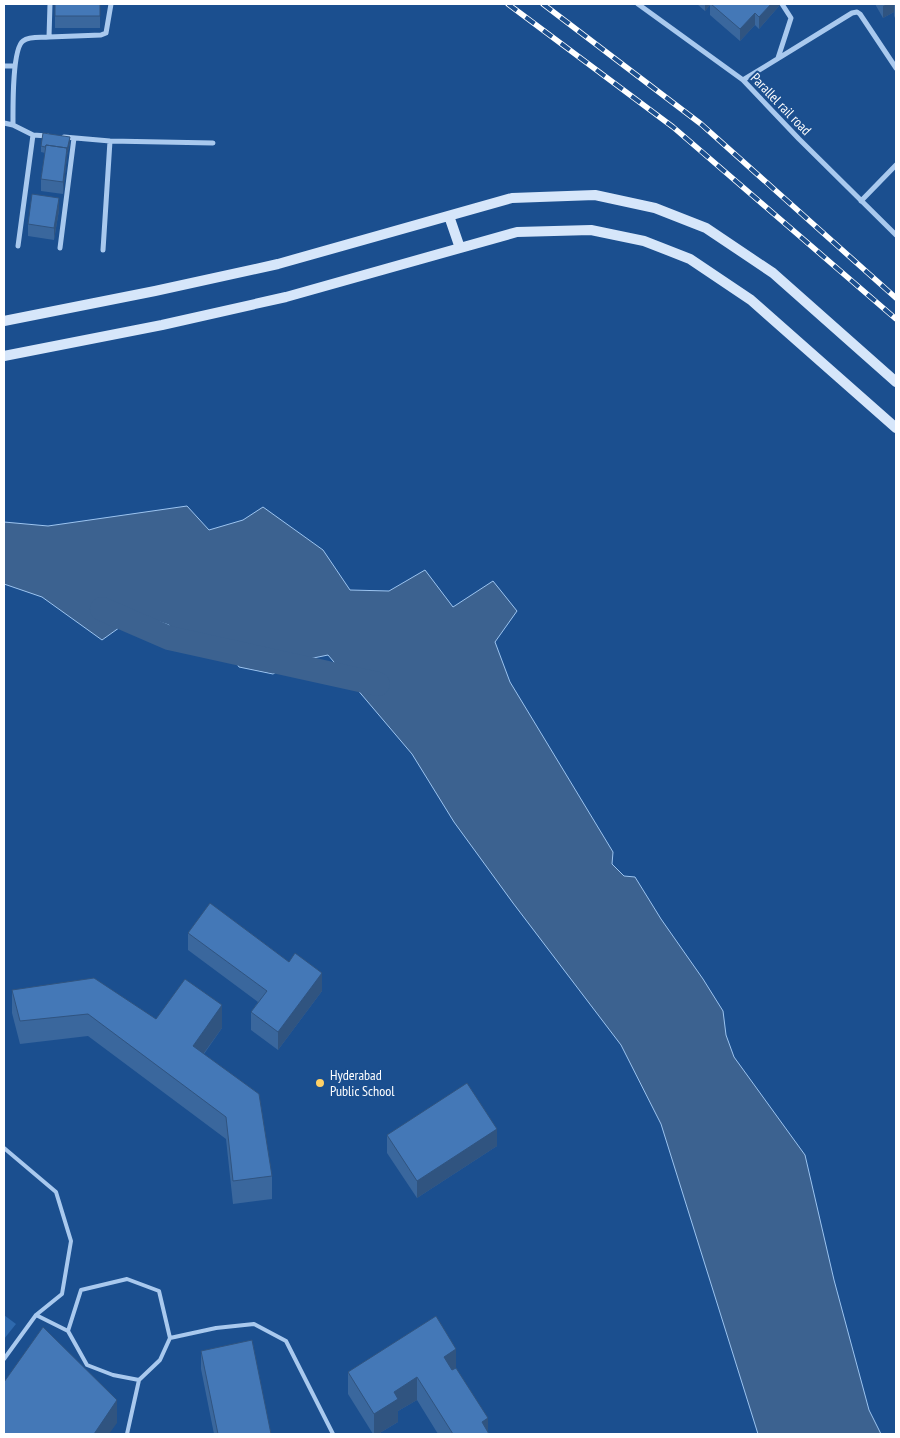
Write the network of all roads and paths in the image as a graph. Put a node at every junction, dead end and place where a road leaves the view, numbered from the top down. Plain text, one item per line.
1 (50, 4) edge
2 (111, 4) edge
3 (638, 4) edge
4 (782, 4) edge
5 (49, 37) junction
6 (778, 58) junction
7 (4, 66) edge
8 (15, 66) junction
9 (896, 68) edge
10 (743, 80) junction
11 (4, 123) edge
12 (13, 125) junction
13 (33, 135) junction
14 (74, 138) junction
15 (110, 141) junction
16 (213, 143) dead end
17 (896, 165) edge
18 (861, 201) junction
19 (449, 216) junction
20 (896, 235) edge
21 (18, 246) dead end
22 (60, 248) dead end
23 (460, 248) junction
24 (103, 250) dead end
25 (4, 320) edge
26 (4, 356) edge
27 (896, 382) edge
28 (896, 428) edge
29 (4, 1148) edge
30 (36, 1315) junction
31 (68, 1331) junction
32 (170, 1338) junction
33 (4, 1359) edge
34 (139, 1380) junction
35 (127, 1434) edge
36 (333, 1434) edge

1 - 5 street
2 - 5 street
3 - 10 street, Parallel rail road
4 - 6 street
5 - 8 street
6 - 9 street
6 - 10 street
7 - 8 street
8 - 12 street
10 - 18 street, Parallel rail road
11 - 12 street
12 - 13 street
13 - 14 street
13 - 21 street
14 - 15 street
14 - 22 street
15 - 16 street
15 - 24 street
17 - 18 street
18 - 20 street, Parallel rail road
19 - 23 street
19 - 25 street
19 - 27 street
23 - 26 street
23 - 28 street
29 - 30 lane
30 - 31 lane
30 - 33 lane
31 - 32 lane
31 - 34 lane
32 - 34 lane
32 - 36 lane
34 - 35 lane

